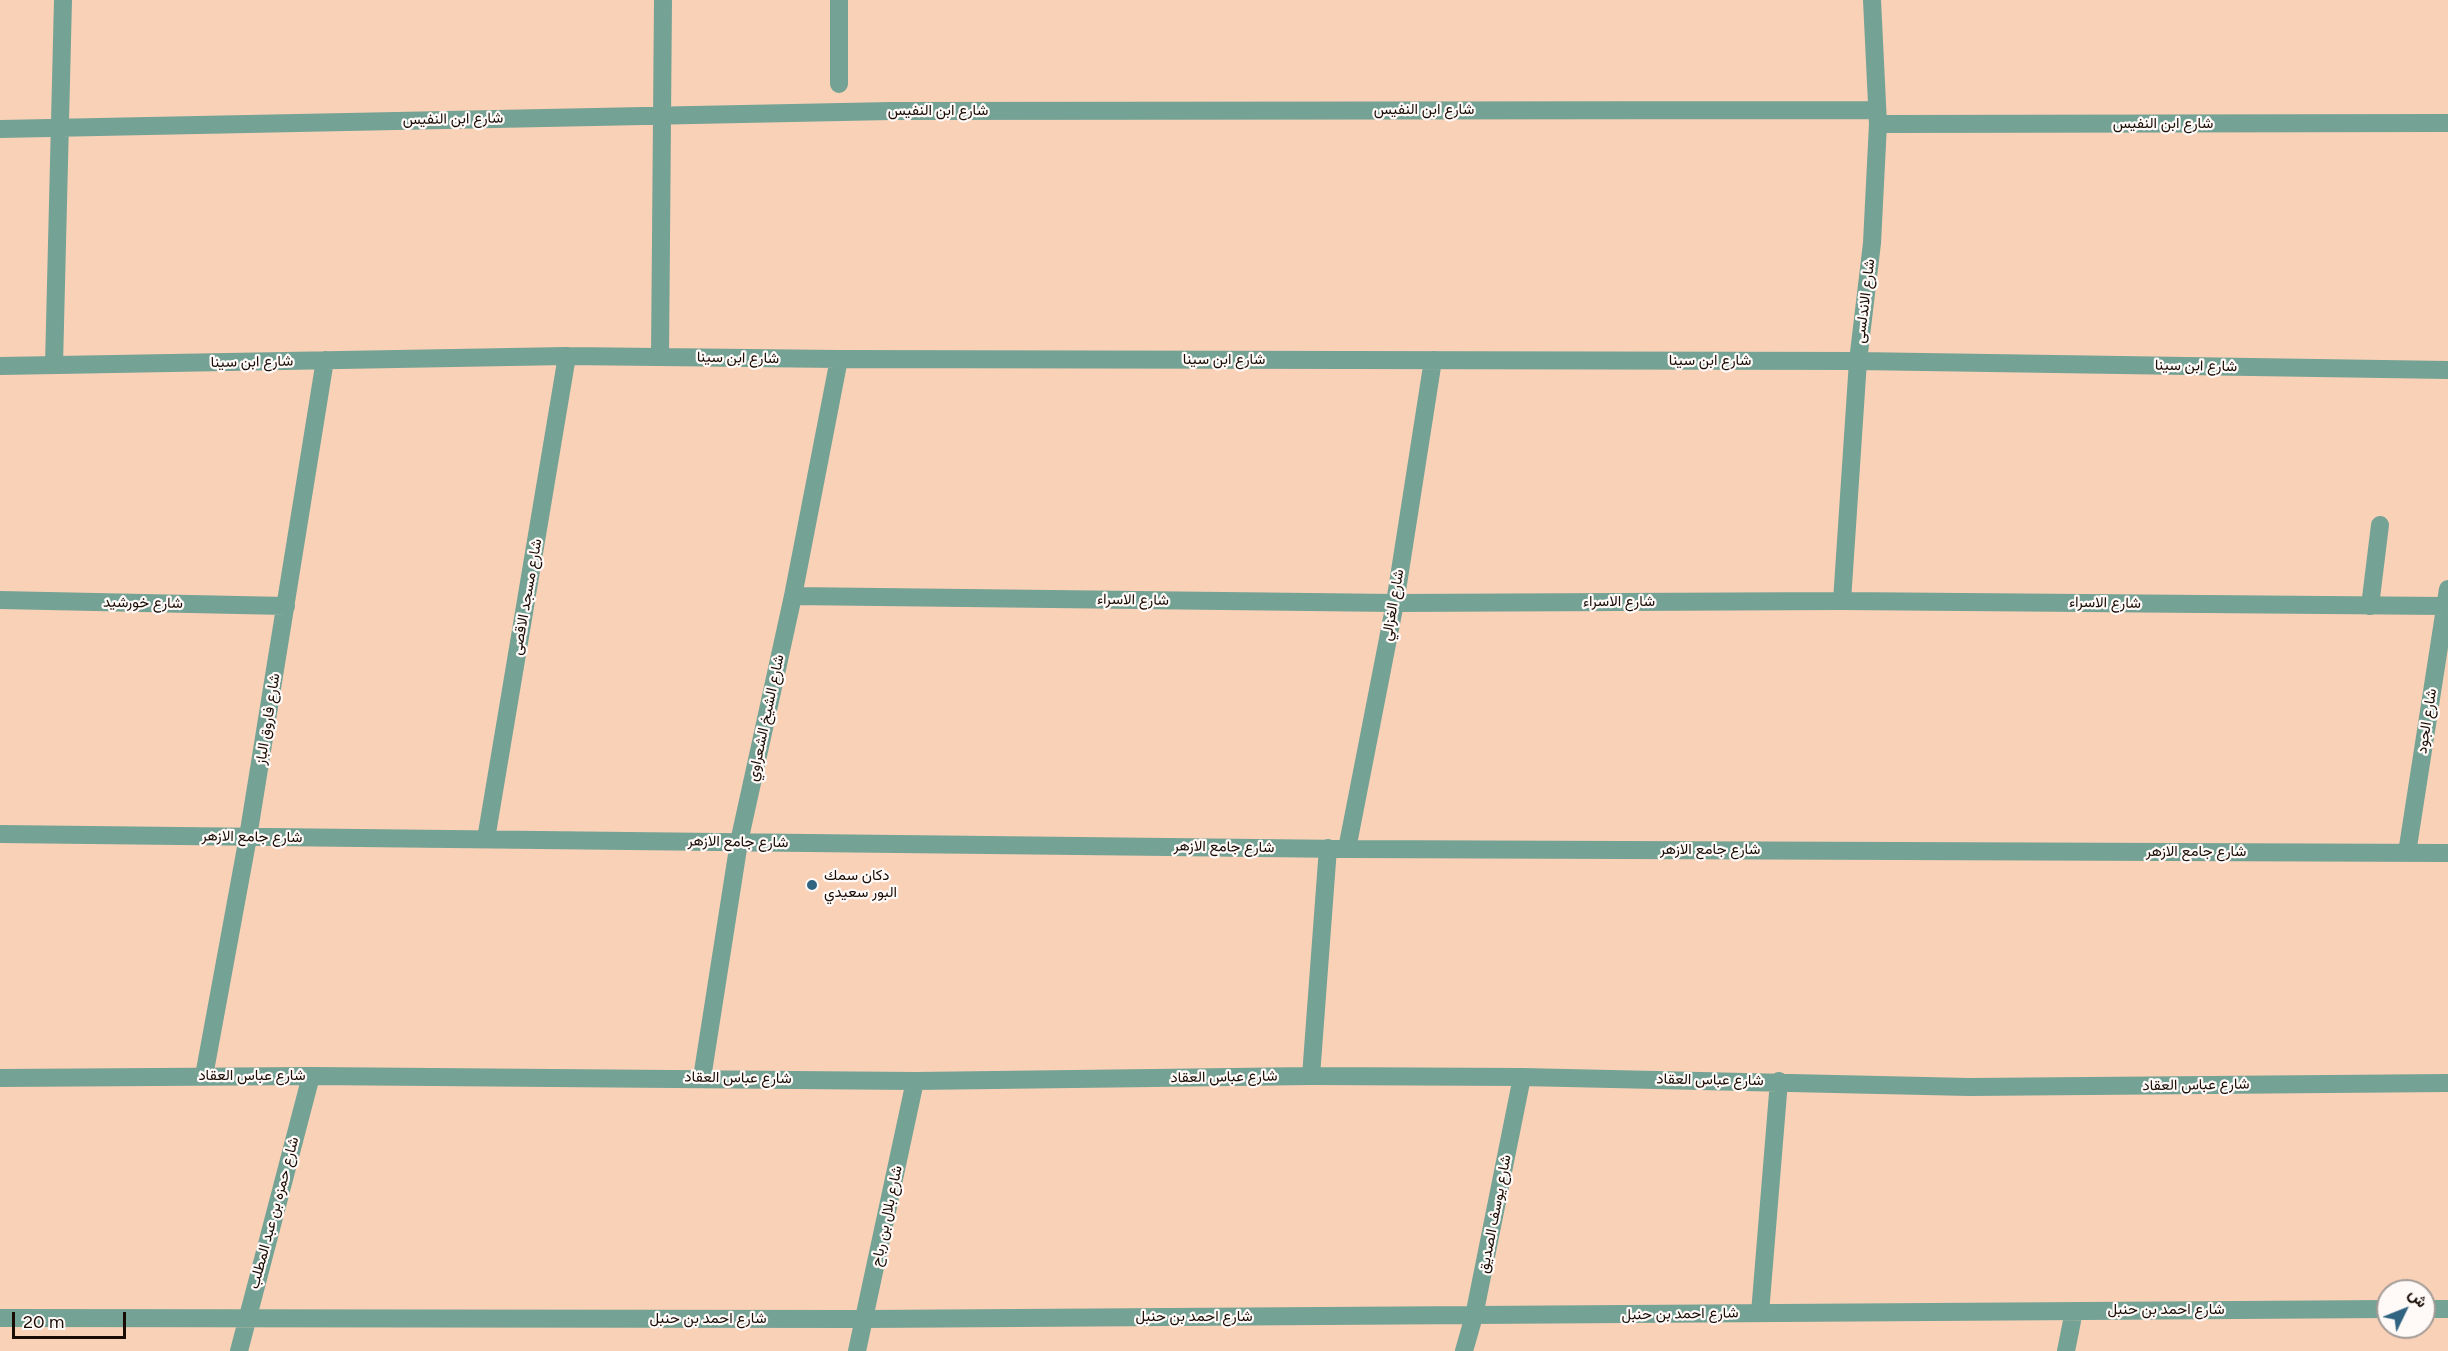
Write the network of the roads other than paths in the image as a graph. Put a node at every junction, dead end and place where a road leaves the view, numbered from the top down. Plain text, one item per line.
1 (63, 0) edge
2 (663, 0) edge
3 (839, 0) edge
4 (1872, 0) edge
5 (839, 84) dead end
6 (661, 114) junction
7 (1878, 117) junction
8 (2448, 123) edge
9 (59, 128) junction
10 (0, 129) edge
11 (567, 356) junction
12 (660, 357) junction
13 (839, 359) junction
14 (325, 360) junction
15 (1433, 360) junction
16 (1858, 361) junction
17 (54, 365) junction
18 (0, 366) edge
19 (2448, 370) edge
20 (2380, 525) dead end
21 (793, 596) junction
22 (2447, 597) edge
23 (0, 600) edge
24 (1842, 601) junction
25 (1395, 603) junction
26 (286, 606) junction
27 (2370, 606) junction
28 (0, 834) edge
29 (249, 837) junction
30 (486, 839) junction
31 (739, 843) junction
32 (1328, 848) junction
33 (1347, 849) junction
34 (2407, 853) junction
35 (2448, 853) edge
36 (204, 1076) junction
37 (310, 1076) junction
38 (1311, 1076) junction
39 (1522, 1077) junction
40 (0, 1078) edge
41 (702, 1078) junction
42 (915, 1081) junction
43 (1779, 1081) junction
44 (2448, 1083) edge
45 (2376, 1309) edge
46 (2074, 1311) junction
47 (1760, 1313) junction
48 (1474, 1316) junction
49 (0, 1318) edge
50 (247, 1318) junction
51 (865, 1319) junction
52 (239, 1351) edge
53 (857, 1351) edge
54 (1464, 1351) edge
55 (2066, 1351) edge

1 - 9 street
2 - 6 street
3 - 5 street
4 - 7 street, شارع الاندلسى
6 - 7 street, شارع ابن النفيس
6 - 9 street, شارع ابن النفيس
6 - 12 street
7 - 8 street, شارع ابن النفيس
7 - 16 street, شارع الاندلسى
9 - 10 street, شارع ابن النفيس
9 - 17 street
11 - 12 street, شارع ابن سينا
11 - 14 street, شارع ابن سينا
11 - 30 street, شارع مسجد الاقصى
12 - 13 street, شارع ابن سينا
13 - 15 street, شارع ابن سينا
13 - 21 street, شارع الشيخ الشعراوي
14 - 17 street, شارع ابن سينا
14 - 26 street, شارع فاروق الباز
15 - 16 street, شارع ابن سينا
15 - 25 street, شارع الغزالي
16 - 19 street, شارع ابن سينا
16 - 24 street, شارع الاندلسى
17 - 18 street, شارع ابن سينا
20 - 27 street
21 - 25 street, شارع الاسراء
21 - 31 street, شارع الشيخ الشعراوي
22 - 27 street, شارع الاسراء
22 - 34 street, شارع الجود
23 - 26 street, شارع خورشيد
24 - 25 street, شارع الاسراء
24 - 27 street, شارع الاسراء
25 - 33 street, شارع الغزالي
26 - 29 street, شارع فاروق الباز
28 - 29 street, شارع جامع الازهر
29 - 30 street, شارع جامع الازهر
29 - 36 street, شارع فاروق الباز
30 - 31 street, شارع جامع الازهر
31 - 32 street, شارع جامع الازهر
31 - 41 street, شارع الشيخ الشعراوي
32 - 33 street, شارع جامع الازهر
32 - 38 street
33 - 34 street, شارع جامع الازهر
34 - 35 street, شارع جامع الازهر
36 - 37 street, شارع عباس العقاد
36 - 40 street, شارع عباس العقاد
37 - 41 street, شارع عباس العقاد
37 - 50 street, شارع حمزه بن عبد المطلب
38 - 39 street, شارع عباس العقاد
38 - 42 street, شارع عباس العقاد
39 - 43 street, شارع عباس العقاد
39 - 48 street, شارع يوسف الصديق
41 - 42 street, شارع عباس العقاد
42 - 51 street, شارع بلال بن رباح
43 - 44 street, شارع عباس العقاد
43 - 47 street
45 - 46 street, شارع احمد بن حنبل
46 - 47 street, شارع احمد بن حنبل
46 - 55 street
47 - 48 street, شارع احمد بن حنبل
48 - 51 street, شارع احمد بن حنبل
48 - 54 street, شارع يوسف الصديق
49 - 50 street, شارع احمد بن حنبل
50 - 51 street, شارع احمد بن حنبل
50 - 52 street, شارع حمزه بن عبد المطلب
51 - 53 street, شارع بلال بن رباح

